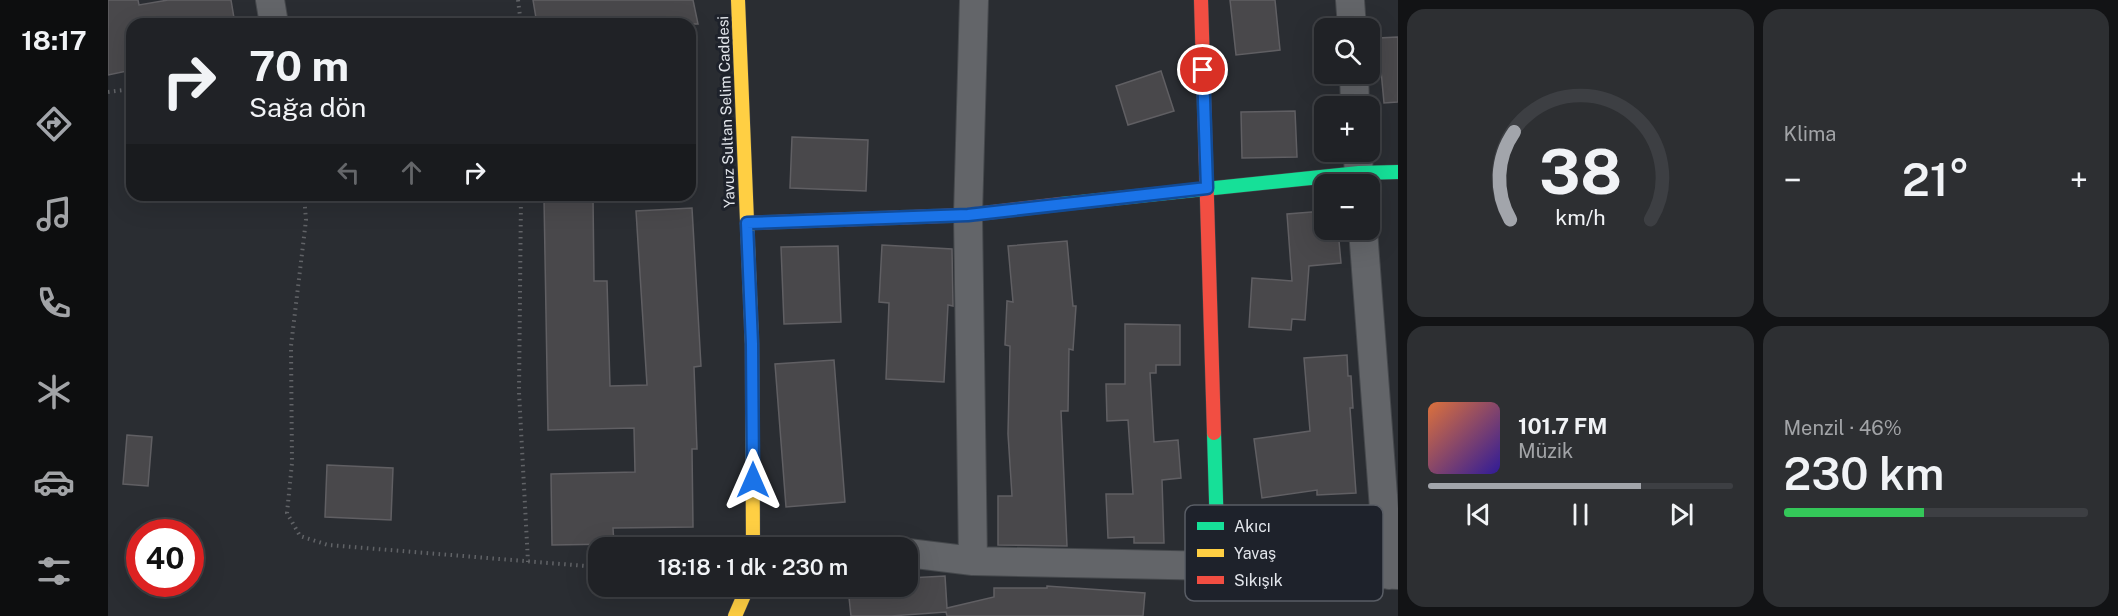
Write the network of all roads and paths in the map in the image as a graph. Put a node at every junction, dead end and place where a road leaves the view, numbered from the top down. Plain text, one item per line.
1 (270, 0) edge
2 (518, 0) edge
3 (738, 0) edge
4 (974, 0) edge
5 (1201, 0) edge
6 (1350, 0) edge
7 (273, 18) edge
8 (520, 18) edge
9 (1351, 18) edge
10 (126, 89) edge
11 (108, 92) edge
12 (1358, 170) edge
13 (1398, 172) edge
14 (1207, 188) junction
15 (304, 201) edge
16 (521, 201) edge
17 (968, 215) junction
18 (747, 223) junction
19 (1364, 240) edge
20 (1216, 505) edge
21 (753, 537) edge
22 (918, 555) edge
23 (528, 561) junction
24 (973, 561) junction
25 (1185, 565) edge
26 (588, 566) edge
27 (1394, 575) edge
28 (744, 597) edge
29 (738, 616) edge

1 - 7 street
2 - 8 path
3 - 18 street, Yavuz Sultan Selim Caddesi
4 - 17 street
5 - 14 street
6 - 9 street
10 - 11 path
12 - 13 street
12 - 14 street
14 - 17 street
14 - 20 street
15 - 23 path
16 - 23 path
17 - 18 street
17 - 24 street
18 - 21 street, Yavuz Sultan Selim Caddesi
19 - 27 street
22 - 24 street
23 - 26 path
24 - 25 street
28 - 29 street

